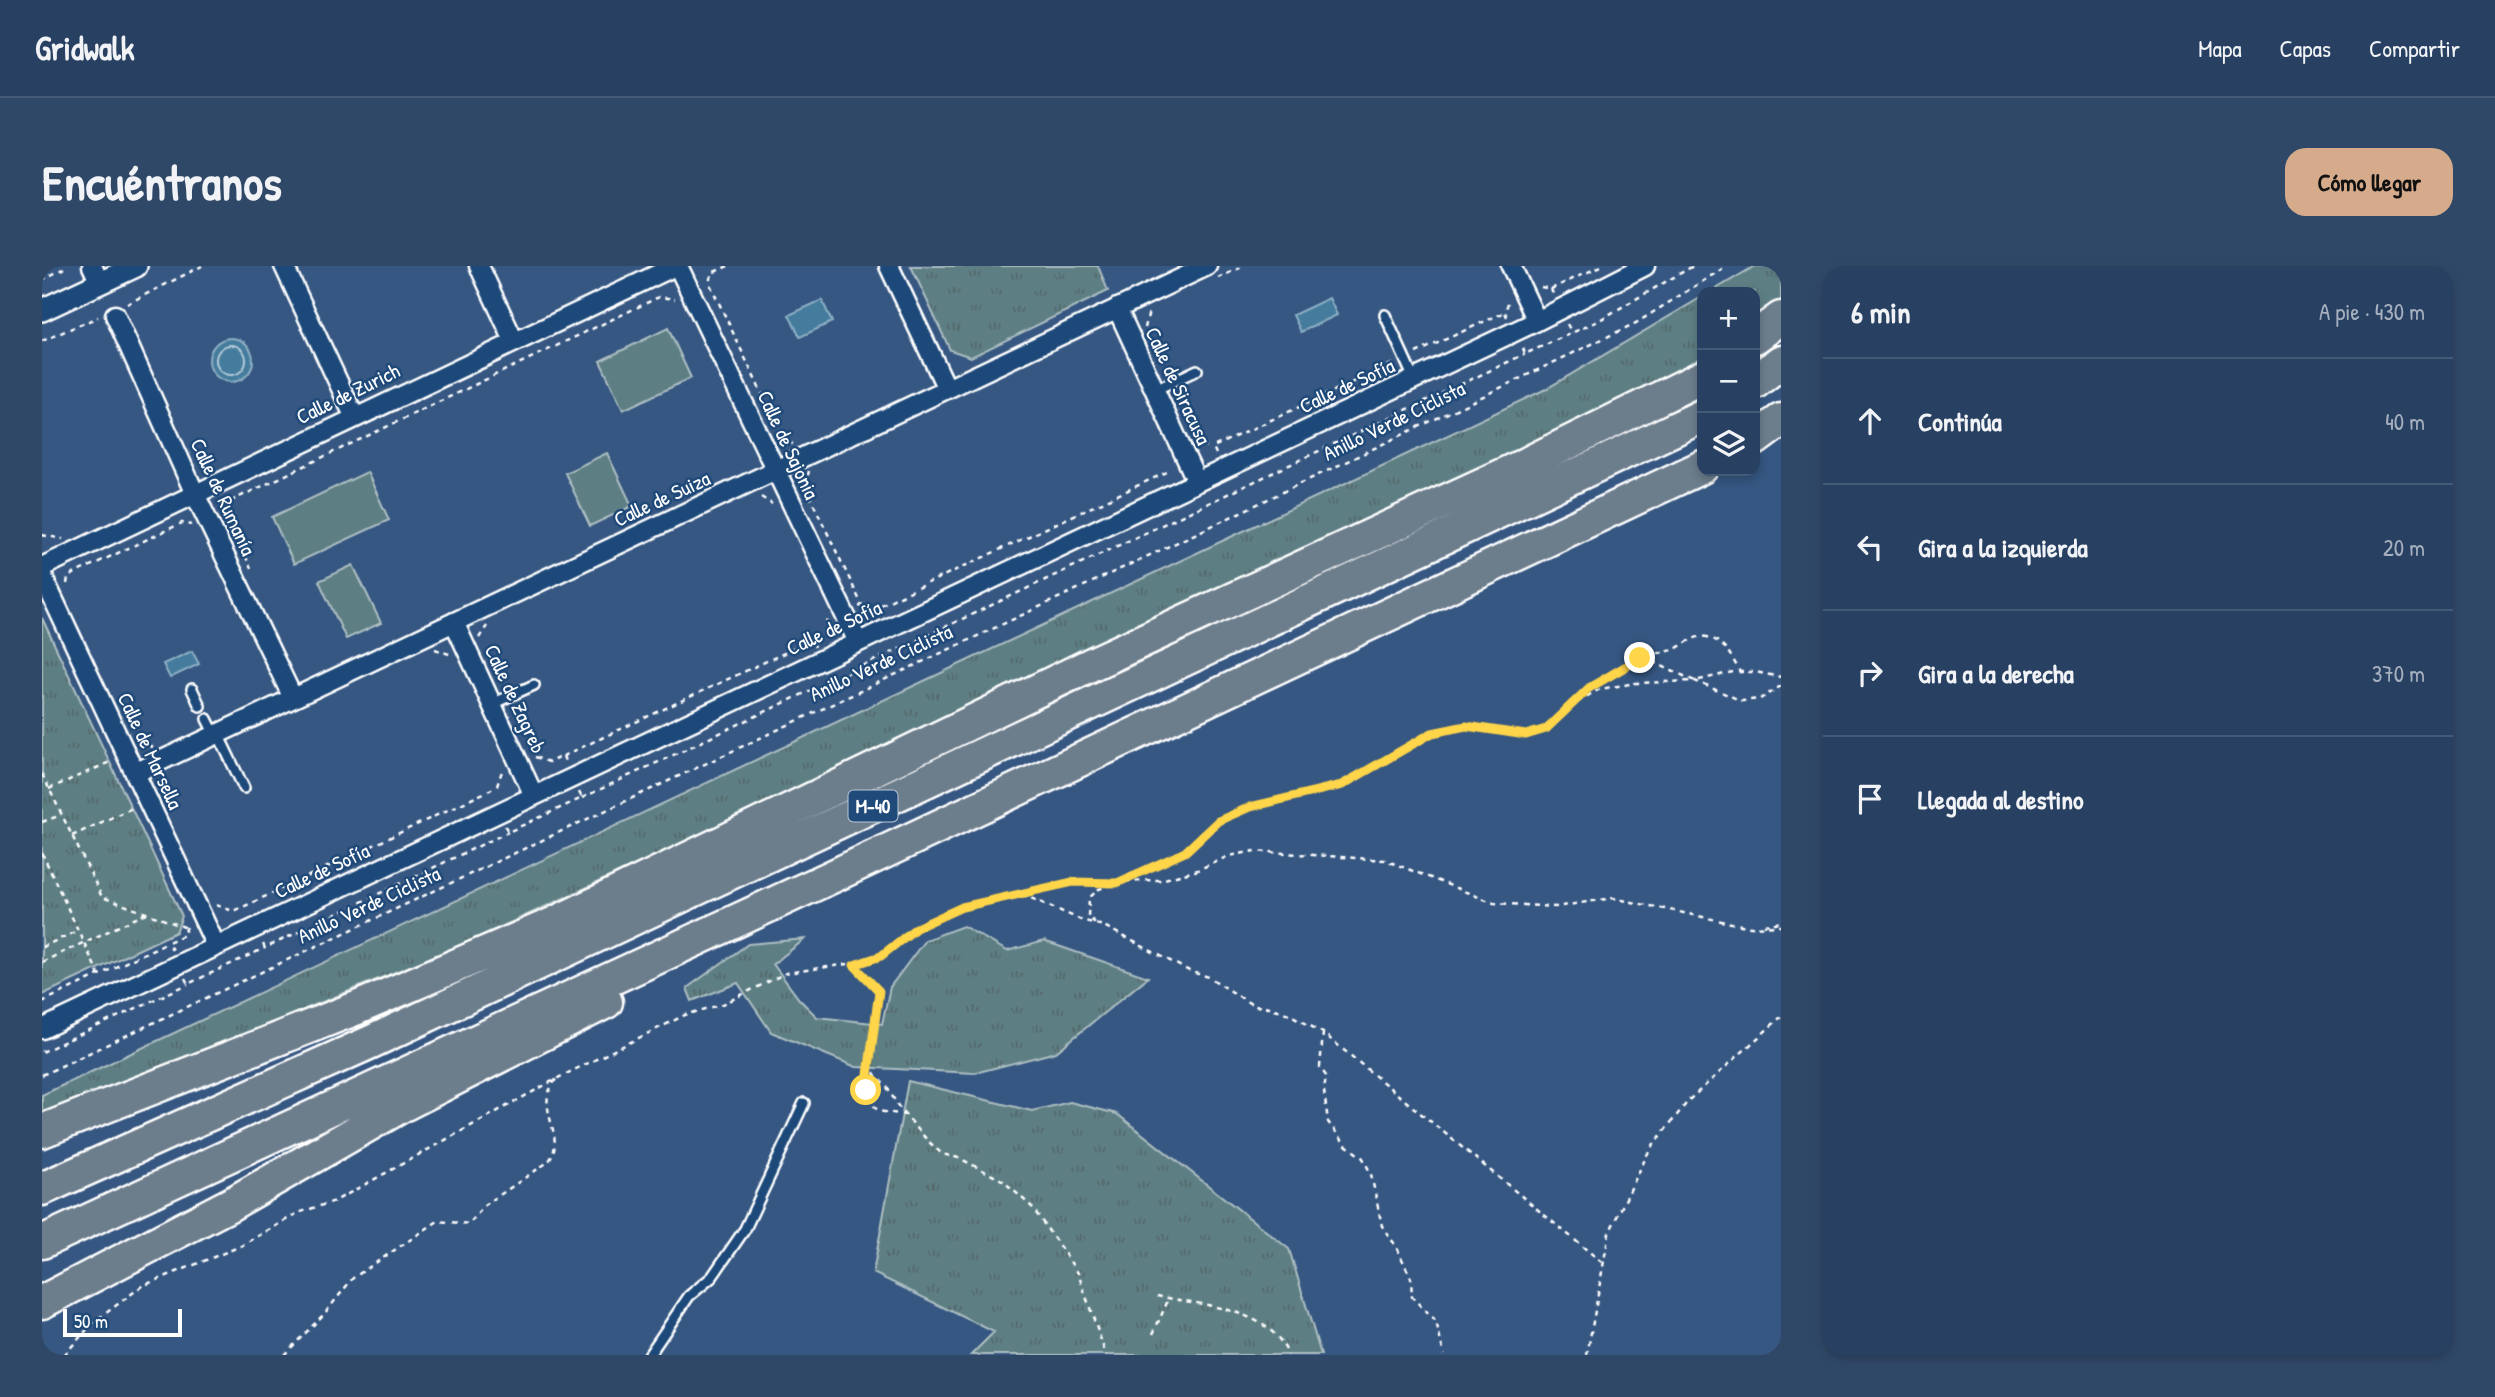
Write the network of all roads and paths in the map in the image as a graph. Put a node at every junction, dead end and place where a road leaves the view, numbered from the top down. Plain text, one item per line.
1 (68, 266) edge
2 (136, 266) edge
3 (202, 266) edge
4 (284, 266) edge
5 (478, 266) edge
6 (676, 266) edge
7 (728, 266) edge
8 (889, 266) edge
9 (1207, 266) edge
10 (1511, 266) edge
11 (1601, 266) edge
12 (1645, 266) edge
13 (1693, 266) edge
14 (1727, 266) edge
15 (96, 274) edge
16 (42, 280) edge
17 (709, 282) junction
18 (1551, 289) dead end
19 (690, 291) junction
20 (1117, 308) junction
21 (42, 310) edge
22 (1505, 312) dead end
23 (1385, 315) dead end
24 (1781, 318) edge
25 (117, 319) junction
26 (1537, 321) junction
27 (1760, 333) edge
28 (1572, 334) dead end
29 (42, 341) edge
30 (514, 341) junction
31 (1525, 354) dead end
32 (1405, 358) junction
33 (1781, 362) edge
34 (1197, 370) dead end
35 (1760, 378) edge
36 (1414, 379) junction
37 (1697, 379) edge
38 (947, 389) junction
39 (1155, 390) junction
40 (354, 416) junction
41 (1697, 418) edge
42 (1781, 420) edge
43 (1760, 435) edge
44 (784, 440) junction
45 (793, 444) dead end
46 (765, 449) junction
47 (1224, 469) junction
48 (1697, 469) edge
49 (775, 471) junction
50 (1169, 471) dead end
51 (1197, 482) junction
52 (805, 486) dead end
53 (1234, 491) junction
54 (195, 494) junction
55 (759, 496) dead end
56 (777, 514) dead end
57 (228, 520) junction
58 (212, 530) junction
59 (42, 535) edge
60 (70, 540) dead end
61 (42, 567) edge
62 (252, 570) dead end
63 (46, 583) edge
64 (862, 605) dead end
65 (872, 608) dead end
66 (454, 622) junction
67 (489, 622) dead end
68 (1182, 622) junction
69 (478, 639) dead end
70 (812, 640) dead end
71 (858, 642) junction
72 (435, 649) dead end
73 (1640, 658) junction
74 (456, 664) dead end
75 (1740, 672) junction
76 (1781, 677) edge
77 (1695, 681) junction
78 (534, 684) dead end
79 (1781, 686) edge
80 (192, 689) dead end
81 (293, 698) junction
82 (492, 704) junction
83 (200, 706) dead end
84 (1569, 706) junction
85 (213, 730) junction
86 (137, 741) dead end
87 (177, 753) junction
88 (563, 756) dead end
89 (116, 759) dead end
90 (505, 763) dead end
91 (135, 773) junction
92 (42, 774) edge
93 (919, 785) junction
94 (244, 788) dead end
95 (49, 789) junction
96 (534, 796) junction
97 (582, 798) dead end
98 (137, 805) dead end
99 (61, 814) junction
100 (42, 822) edge
101 (508, 832) dead end
102 (72, 836) junction
103 (42, 853) edge
104 (829, 878) junction
105 (1117, 883) junction
106 (1023, 894) junction
107 (211, 898) dead end
108 (243, 907) junction
109 (147, 913) junction
110 (1095, 923) junction
111 (1781, 924) edge
112 (187, 928) dead end
113 (255, 928) junction
114 (78, 930) junction
115 (168, 942) dead end
116 (84, 943) junction
117 (216, 946) junction
118 (42, 947) edge
119 (42, 962) edge
120 (854, 965) junction
121 (99, 975) junction
122 (188, 984) dead end
123 (42, 1002) edge
124 (1781, 1017) edge
125 (42, 1029) edge
126 (1323, 1033) junction
127 (42, 1052) edge
128 (870, 1067) junction
129 (42, 1075) edge
130 (556, 1079) junction
131 (804, 1103) dead end
132 (906, 1115) junction
133 (42, 1131) edge
134 (42, 1189) edge
135 (42, 1242) edge
136 (1604, 1264) junction
137 (1157, 1296) dead end
138 (1169, 1298) junction
139 (42, 1302) edge
140 (1153, 1334) dead end
141 (64, 1355) edge
142 (284, 1355) edge
143 (649, 1355) edge
144 (1106, 1355) edge
145 (1289, 1355) edge
146 (1444, 1355) edge
147 (1587, 1355) edge

1 - 16 path
2 - 15 street
3 - 25 path
4 - 40 street
5 - 30 street
6 - 19 street, Calle de Sajonia
6 - 30 street, Calle de Zurich
7 - 17 path
8 - 38 street
9 - 20 street, Calle de Suiza
10 - 26 street
11 - 18 path
12 - 26 street, Calle de Sofía
13 - 28 path
14 - 129 path, Anillo Verde Ciclista
15 - 21 street
17 - 19 path
17 - 44 path
19 - 46 street, Calle de Sajonia
19 - 57 path
20 - 38 street, Calle de Suiza
20 - 39 street, Calle de Siracusa
22 - 32 path
23 - 32 lane
24 - 27 highway
25 - 29 path
25 - 54 street, Calle de Rumanía
26 - 36 street, Calle de Sofía
30 - 40 street, Calle de Zurich
31 - 53 path
32 - 36 lane
32 - 47 path
33 - 35 highway
34 - 39 lane
36 - 47 street, Calle de Sofía
37 - 68 highway
38 - 49 street, Calle de Suiza
39 - 51 street, Calle de Siracusa
40 - 54 street, Calle de Zurich
41 - 93 highway, M-40
42 - 43 highway
44 - 45 path
44 - 46 path
46 - 49 street, Calle de Sajonia
47 - 51 street, Calle de Sofía
47 - 53 path
48 - 104 highway, M-40
49 - 66 street, Calle de Suiza
49 - 71 street, Calle de Sajonia
50 - 65 path
51 - 71 street, Calle de Sofía
52 - 64 path
53 - 97 path
54 - 58 street, Calle de Rumanía
54 - 61 street, Calle de Zurich
55 - 56 path
57 - 58 path
57 - 62 path
58 - 63 path
58 - 81 street, Calle de Rumanía
59 - 60 path
63 - 91 street, Calle de Marsella
66 - 81 street, Calle de Suiza
66 - 82 street, Calle de Zagreb
67 - 69 path
68 - 93 highway
68 - 133 highway
70 - 88 path
71 - 96 street, Calle de Sofía
72 - 74 path
73 - 75 path
73 - 77 path
73 - 84 path
75 - 76 path
75 - 77 path
77 - 79 path
77 - 84 path
78 - 82 lane
80 - 83 lane
81 - 85 street, Calle de Suiza
82 - 96 street, Calle de Zagreb
84 - 105 path
85 - 87 street, Calle de Suiza
85 - 94 lane
86 - 87 path
87 - 91 street, Calle de Suiza
89 - 95 path
90 - 108 path
91 - 117 street, Calle de Marsella
92 - 95 path
93 - 134 highway, M-40
95 - 99 path
96 - 113 street, Calle de Sofía
98 - 102 path
99 - 100 path
99 - 102 path
101 - 113 path
102 - 109 path
103 - 114 path
104 - 135 highway, M-40
104 - 139 highway
105 - 106 path
105 - 110 path
105 - 111 path
106 - 110 path
106 - 120 path
107 - 108 path
108 - 113 path
109 - 112 path
109 - 116 path
110 - 126 path
113 - 117 street, Calle de Sofía
114 - 116 path
114 - 118 path
115 - 121 path
116 - 119 path
116 - 121 path
117 - 125 street, Calle de Sofía
120 - 128 path
120 - 130 path
121 - 123 path
122 - 127 path
124 - 136 path
126 - 136 path
126 - 146 path
128 - 132 path
128 - 132 path
130 - 141 path
130 - 142 path
131 - 143 lane
132 - 144 path
136 - 147 path
137 - 138 path
138 - 140 path
138 - 145 path

